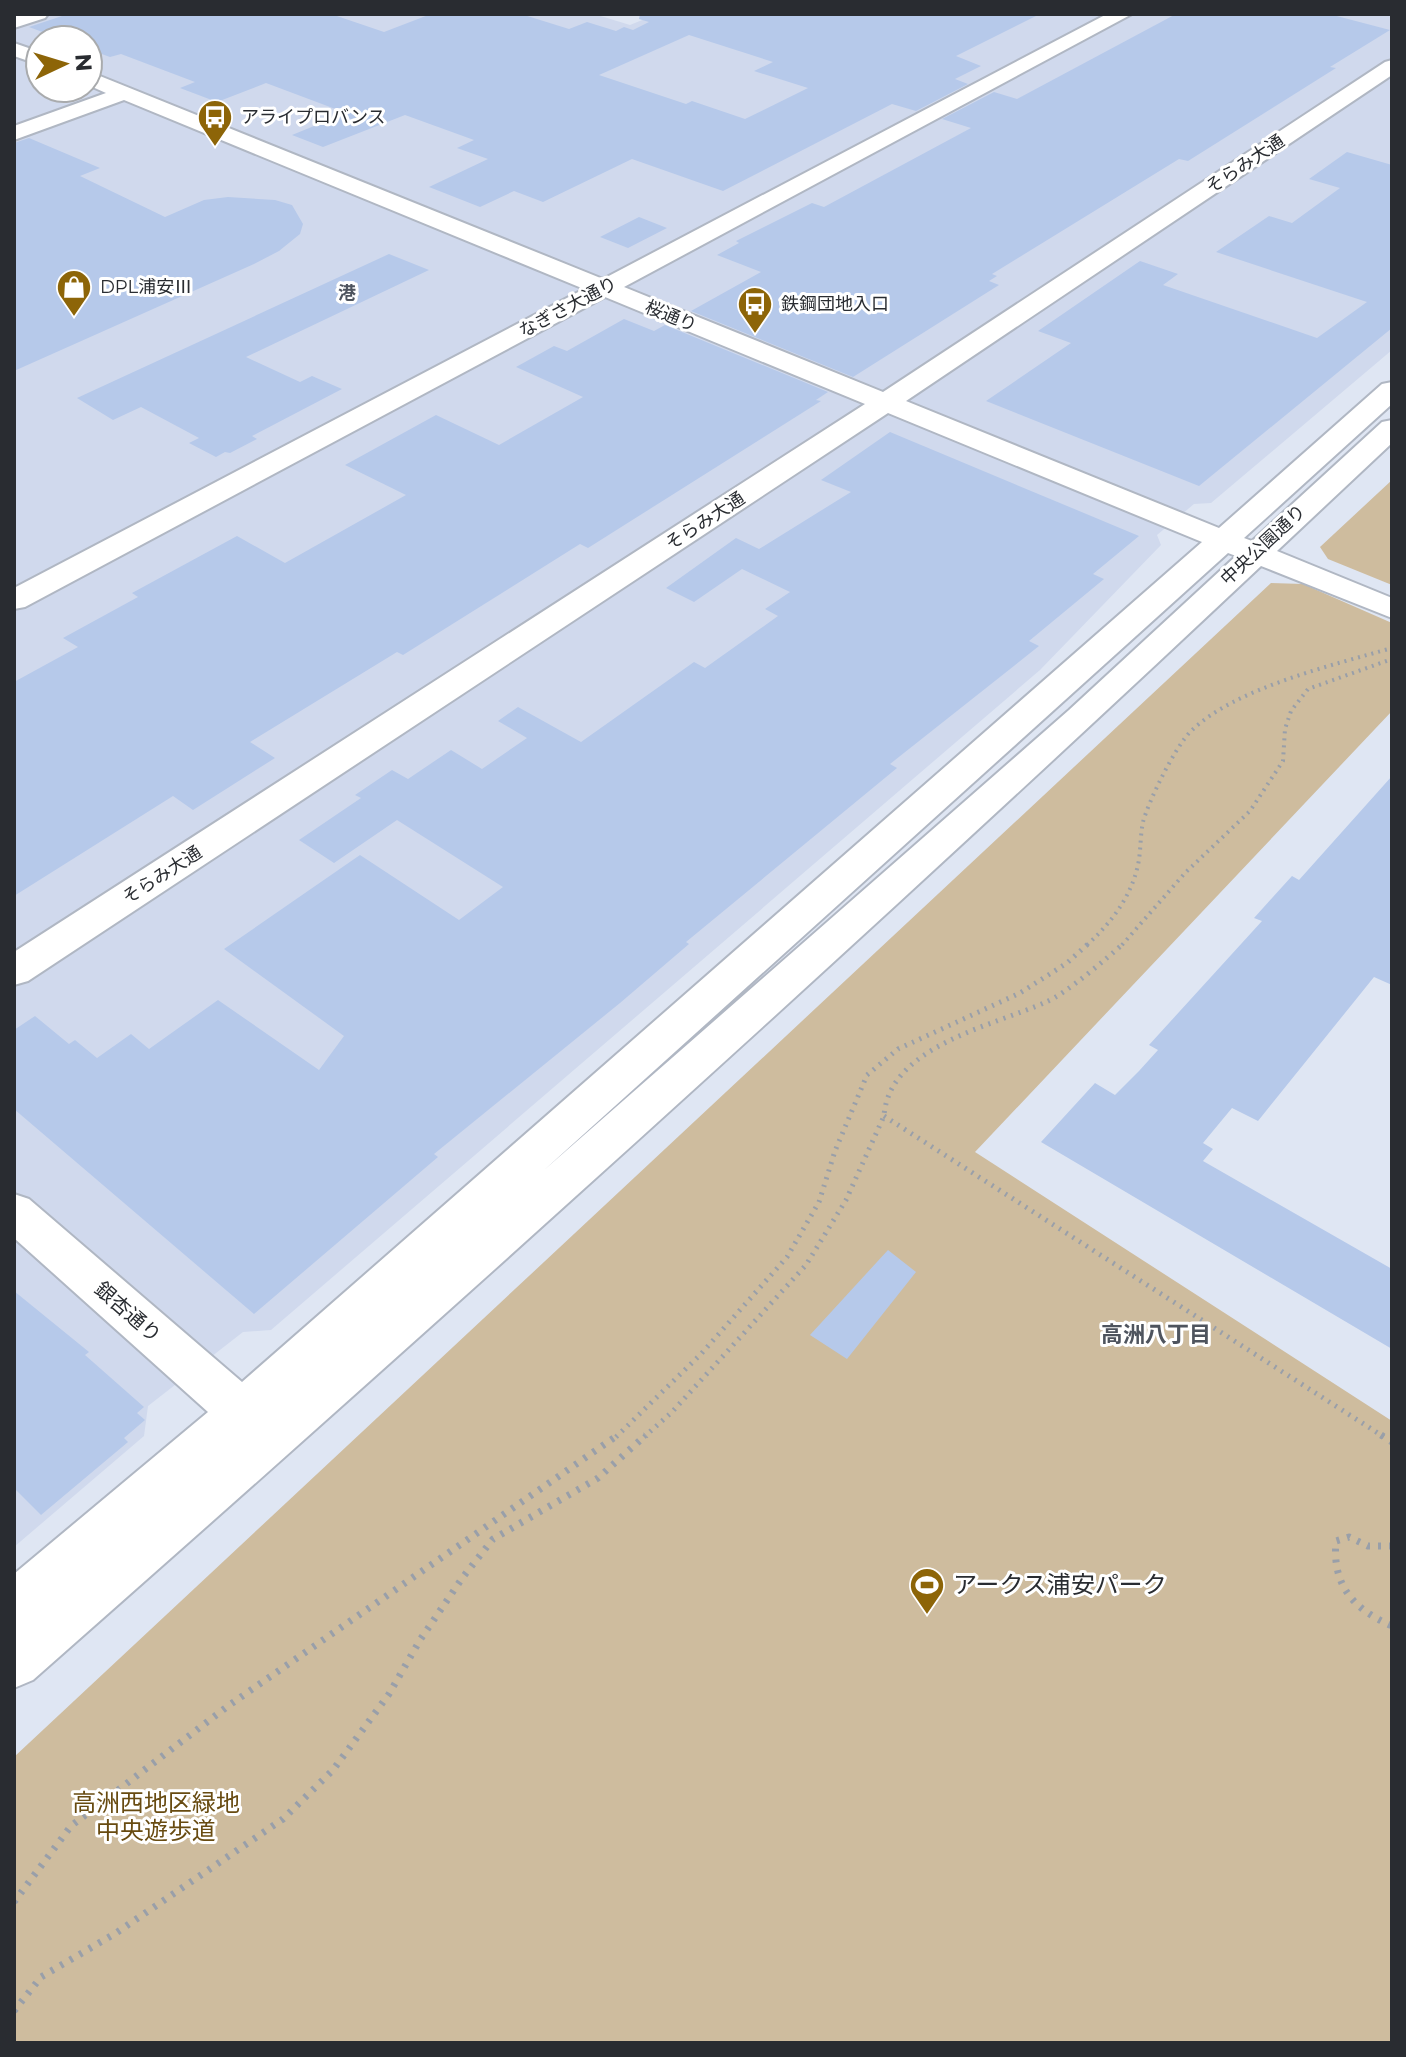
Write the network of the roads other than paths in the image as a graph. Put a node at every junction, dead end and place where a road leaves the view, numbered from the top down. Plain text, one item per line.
1 (38, 14) edge
2 (1122, 14) edge
3 (14, 22) edge
4 (1392, 66) edge
5 (104, 85) edge
6 (124, 93) junction
7 (14, 133) edge
8 (602, 288) junction
9 (1392, 390) edge
10 (885, 403) junction
11 (1392, 428) edge
12 (1221, 540) junction
13 (1254, 553) junction
14 (14, 600) edge
15 (1392, 609) edge
16 (14, 971) edge
17 (14, 1212) edge
18 (242, 1412) junction
19 (14, 1607) edge
20 (14, 1662) edge

1 - 3 street
2 - 8 street, なぎさ大通り
4 - 10 street, そらみ大通
5 - 6 street, 桜通り
6 - 7 street
6 - 8 street, 桜通り
8 - 10 street, 桜通り
8 - 14 street, なぎさ大通り
9 - 12 street, 中央公園通り
10 - 12 street, 桜通り
10 - 16 street, そらみ大通
11 - 13 street, 中央公園通り
12 - 13 street, 桜通り
12 - 18 street, 中央公園通り
13 - 15 street, 桜通り
13 - 20 street, 中央公園通り
17 - 18 street, 銀杏通り
18 - 19 street, 中央公園通り

